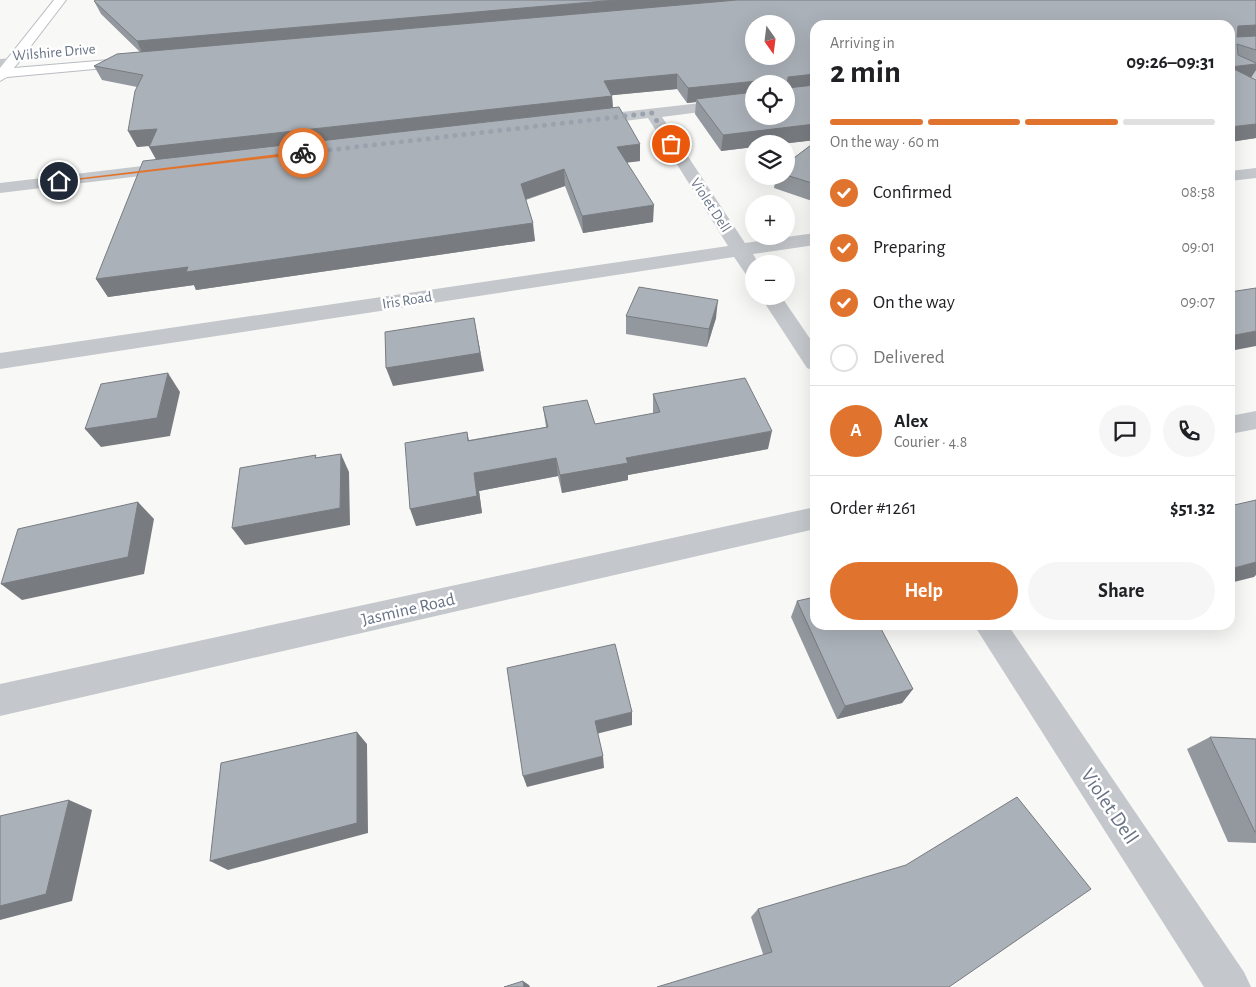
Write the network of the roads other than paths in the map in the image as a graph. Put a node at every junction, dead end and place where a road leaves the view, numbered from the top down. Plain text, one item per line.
1 (60, 0) edge
2 (145, 55) edge
3 (1235, 65) edge
4 (3, 69) edge
5 (1256, 75) edge
6 (745, 103) edge
7 (652, 113) junction
8 (573, 122) edge
9 (188, 166) edge
10 (1256, 172) edge
11 (1235, 175) edge
12 (0, 188) edge
13 (810, 240) edge
14 (739, 250) junction
15 (745, 259) edge
16 (776, 305) edge
17 (810, 356) edge
18 (0, 361) edge
19 (1256, 420) edge
20 (1235, 424) edge
21 (810, 519) edge
22 (993, 630) edge
23 (0, 700) edge
24 (1230, 987) edge

1 - 4 street
2 - 4 street, Wilshire Drive
3 - 5 street
6 - 7 street
7 - 8 street
7 - 14 street, Violet Dell
9 - 12 street
10 - 11 street
13 - 14 street, Iris Road
14 - 15 street, Violet Dell
14 - 18 street, Iris Road
16 - 17 street
19 - 20 street
21 - 23 street, Jasmine Road
22 - 24 street, Violet Dell

